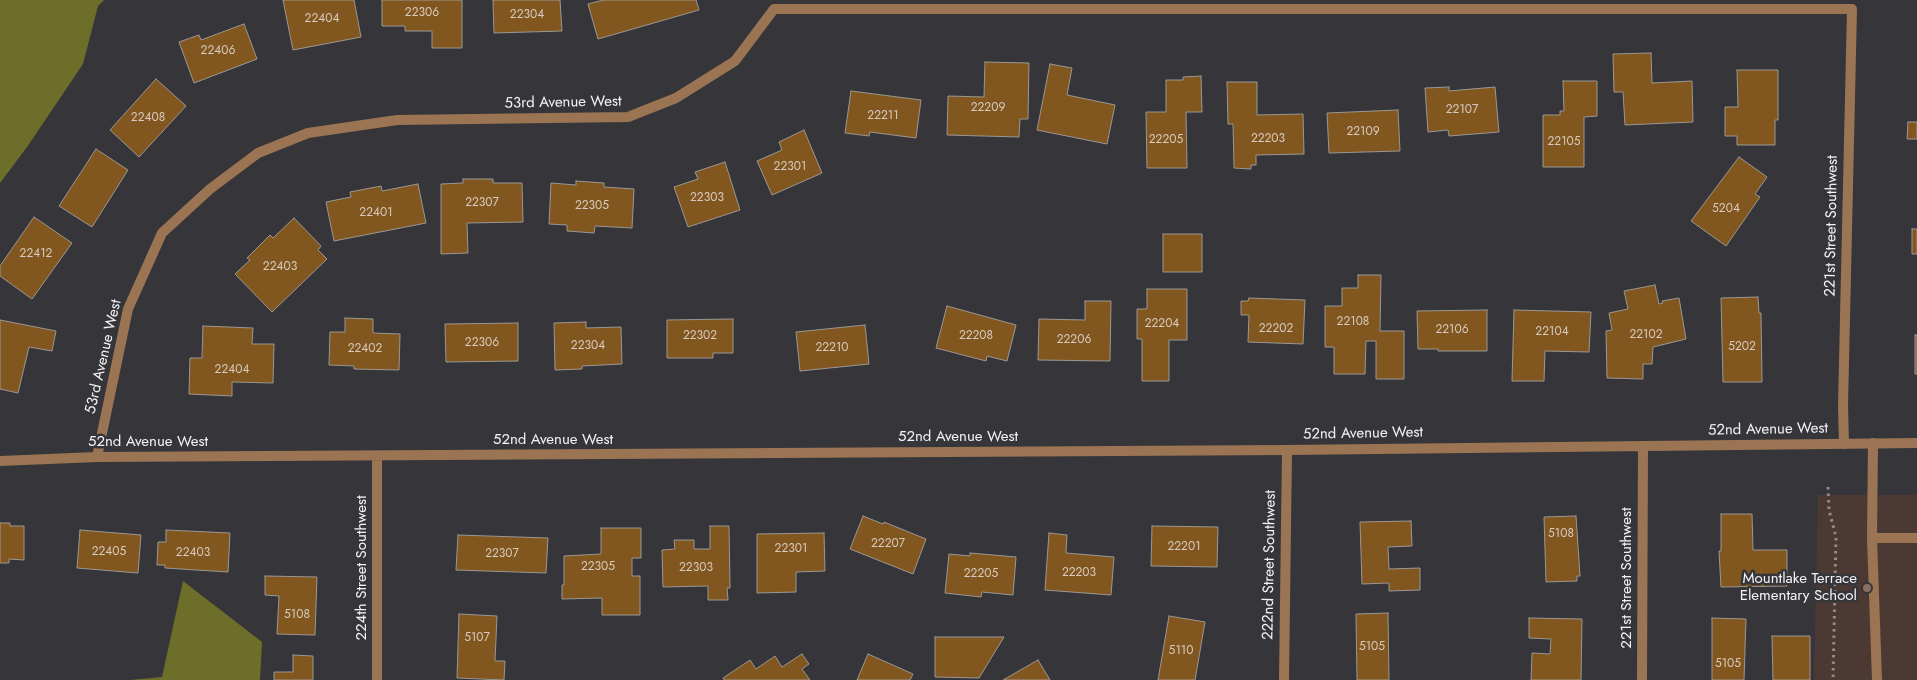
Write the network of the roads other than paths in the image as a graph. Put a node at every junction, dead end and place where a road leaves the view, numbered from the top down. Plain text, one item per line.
1 (774, 4) edge
2 (1852, 9) joint
3 (1873, 443) junction
4 (1917, 443) edge
5 (1844, 444) junction
6 (1643, 446) junction
7 (1287, 450) junction
8 (377, 456) junction
9 (96, 457) junction
10 (0, 461) edge
11 (1872, 538) junction
12 (1917, 538) edge
13 (377, 680) edge
14 (1284, 680) edge
15 (1642, 680) edge
16 (1877, 680) edge

1 - 2 street, 53rd Avenue West
1 - 9 street, 53rd Avenue West
2 - 5 street, 221st Street Southwest
3 - 4 street, 52nd Avenue West
3 - 5 street, 52nd Avenue West
3 - 11 street
5 - 6 street, 52nd Avenue West
6 - 7 street, 52nd Avenue West
6 - 15 street, 221st Street Southwest
7 - 8 street, 52nd Avenue West
7 - 14 street, 222nd Street Southwest
8 - 9 street, 52nd Avenue West
8 - 13 street, 224th Street Southwest
9 - 10 street, 52nd Avenue West
11 - 12 street
11 - 16 street

